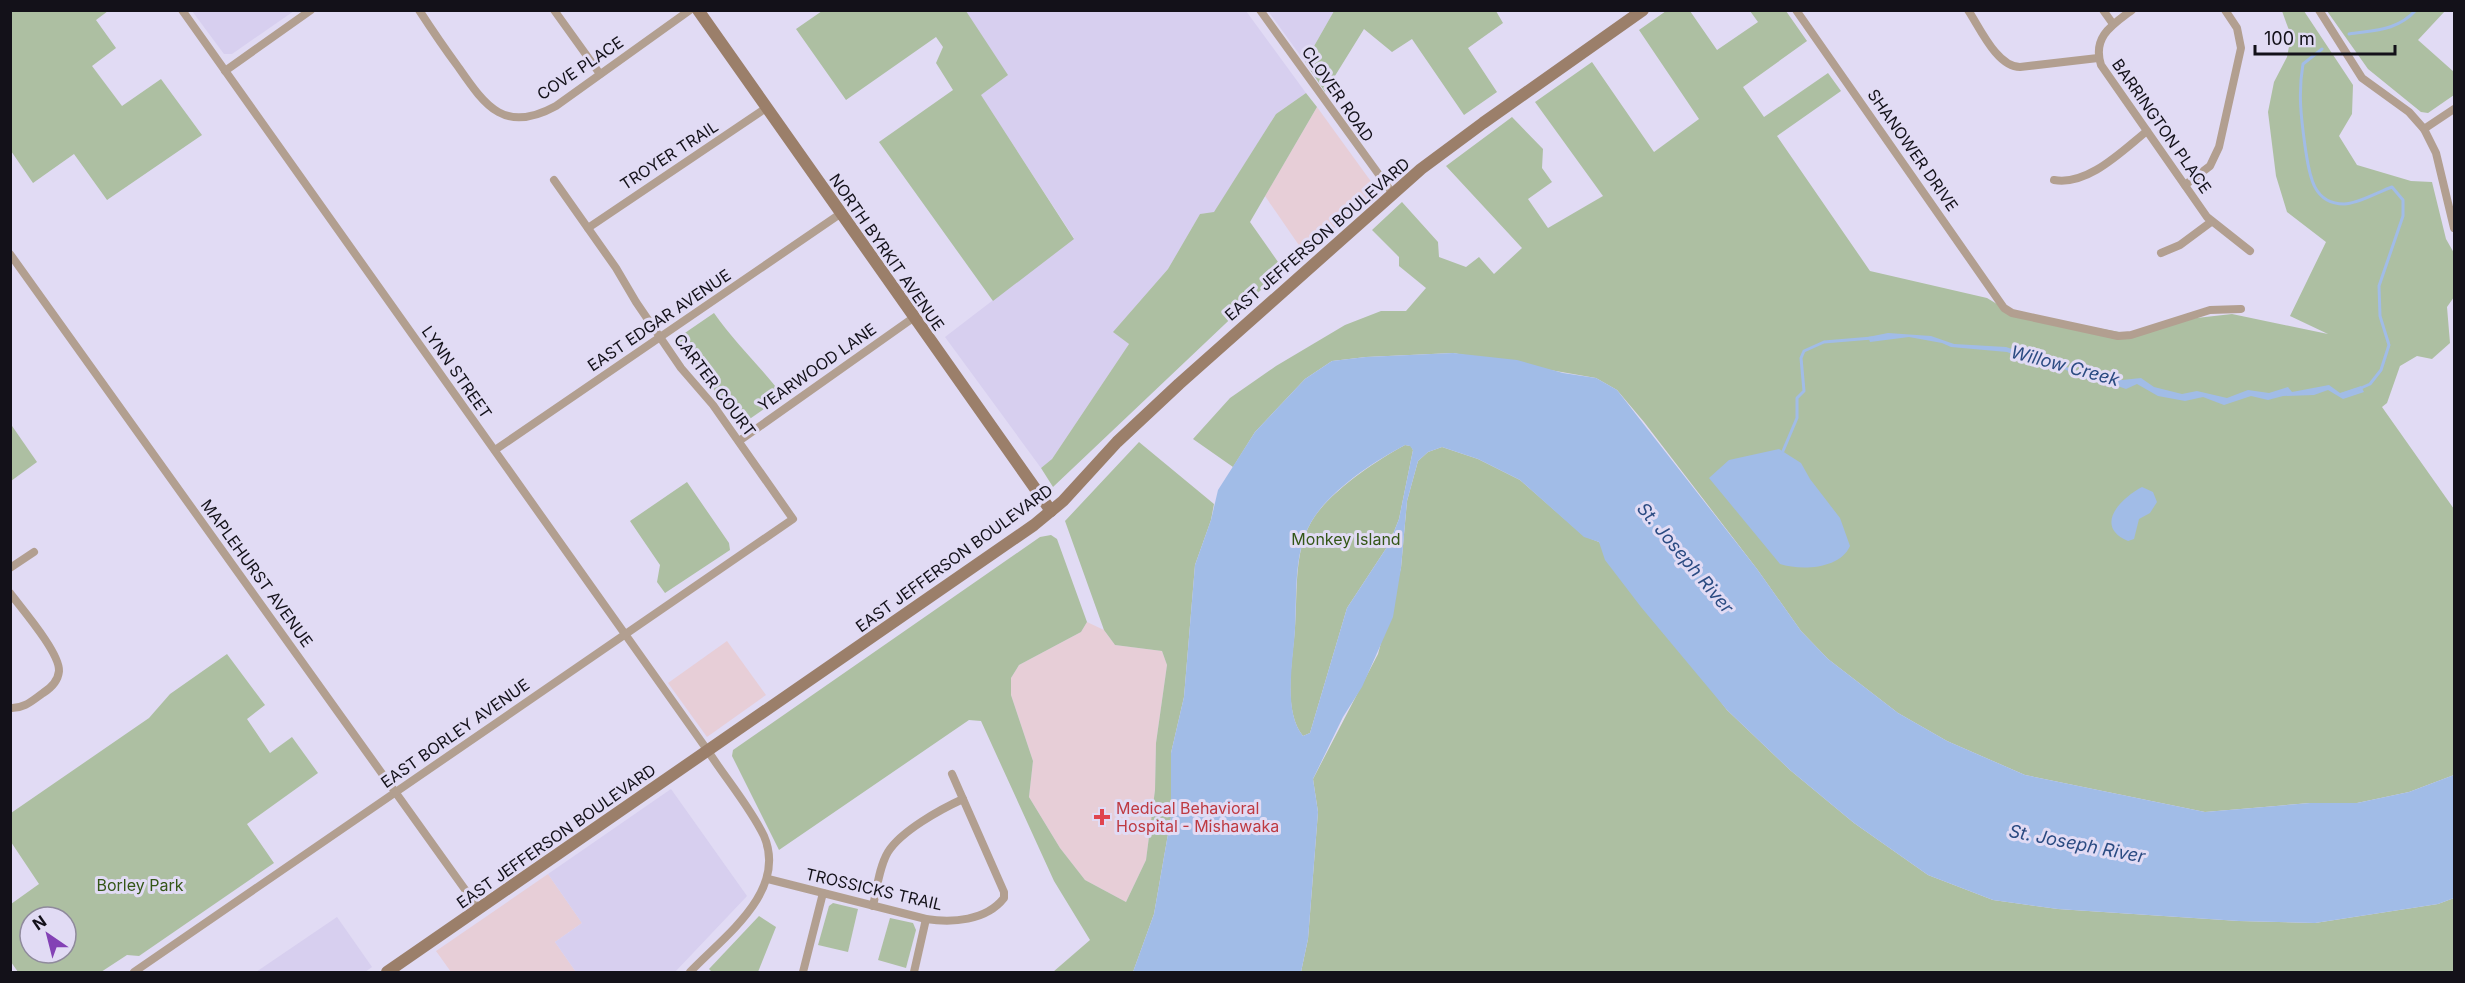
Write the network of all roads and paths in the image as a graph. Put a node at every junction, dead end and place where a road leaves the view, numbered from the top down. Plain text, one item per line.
1 (182, 10) edge
2 (311, 10) edge
3 (418, 10) edge
4 (554, 10) edge
5 (690, 10) edge
6 (698, 10) edge
7 (1260, 10) edge
8 (1643, 10) edge
9 (1796, 10) edge
10 (1968, 10) edge
11 (2103, 10) edge
12 (2132, 10) edge
13 (2224, 10) edge
14 (2319, 10) edge
15 (2113, 24) junction
16 (2098, 58) junction
17 (225, 71) junction
18 (600, 74) junction
19 (766, 108) junction
20 (2454, 109) edge
21 (2424, 129) junction
22 (2147, 132) junction
23 (554, 180) dead end
24 (2054, 180) dead end
25 (2185, 185) junction
26 (1393, 194) junction
27 (840, 214) junction
28 (2211, 222) junction
29 (588, 228) junction
30 (2454, 228) edge
31 (2250, 251) dead end
32 (2161, 253) dead end
33 (10, 254) edge
34 (2241, 309) dead end
35 (913, 318) junction
36 (660, 337) junction
37 (738, 441) junction
38 (495, 450) junction
39 (1051, 511) junction
40 (793, 519) joint
41 (34, 552) dead end
42 (10, 568) edge
43 (10, 593) edge
44 (624, 634) junction
45 (10, 708) edge
46 (708, 752) junction
47 (952, 774) dead end
48 (396, 792) junction
49 (963, 799) junction
50 (768, 879) junction
51 (823, 893) junction
52 (873, 906) junction
53 (479, 909) junction
54 (926, 920) junction
55 (134, 972) edge
56 (387, 972) edge
57 (690, 972) edge
58 (803, 972) edge
59 (914, 972) edge

1 - 17 street, LYNN STREET
2 - 17 street
3 - 18 street, COVE PLACE
4 - 18 street
5 - 18 street, COVE PLACE
6 - 19 street, NORTH BYRKIT AVENUE
7 - 26 street, CLOVER ROAD
8 - 26 street, EAST JEFFERSON BOULEVARD
9 - 34 street, SHANOWER DRIVE
10 - 16 street
11 - 15 street
12 - 15 street, BARRINGTON PLACE
13 - 25 street
14 - 21 street
15 - 16 street, BARRINGTON PLACE
16 - 22 street, BARRINGTON PLACE
17 - 38 street, LYNN STREET
19 - 27 street, NORTH BYRKIT AVENUE
19 - 29 street, TROYER TRAIL
20 - 21 street
21 - 30 street
22 - 24 street
22 - 25 street, BARRINGTON PLACE
23 - 29 street, CARTER COURT
25 - 28 street, BARRINGTON PLACE
26 - 39 street, EAST JEFFERSON BOULEVARD
27 - 35 street, NORTH BYRKIT AVENUE
27 - 36 street, EAST EDGAR AVENUE
28 - 31 street, BARRINGTON PLACE
28 - 32 street
29 - 36 street, CARTER COURT
33 - 48 street, MAPLEHURST AVENUE
35 - 37 street, YEARWOOD LANE
35 - 39 street, NORTH BYRKIT AVENUE
36 - 37 street, CARTER COURT
36 - 38 street, EAST EDGAR AVENUE
37 - 40 street, CARTER COURT
38 - 44 street, LYNN STREET
39 - 46 street, EAST JEFFERSON BOULEVARD
40 - 44 street, EAST BORLEY AVENUE
41 - 42 street
43 - 45 street
44 - 46 street, LYNN STREET
44 - 48 street, EAST BORLEY AVENUE
46 - 50 street, LYNN STREET
46 - 53 street, EAST JEFFERSON BOULEVARD
47 - 49 street
48 - 53 street, MAPLEHURST AVENUE
48 - 55 street, EAST BORLEY AVENUE
49 - 52 street
49 - 54 street, TROSSICKS TRAIL
50 - 51 street, TROSSICKS TRAIL
50 - 57 street
51 - 52 street, TROSSICKS TRAIL
51 - 58 street
52 - 54 street, TROSSICKS TRAIL
53 - 56 street, EAST JEFFERSON BOULEVARD
54 - 59 street

